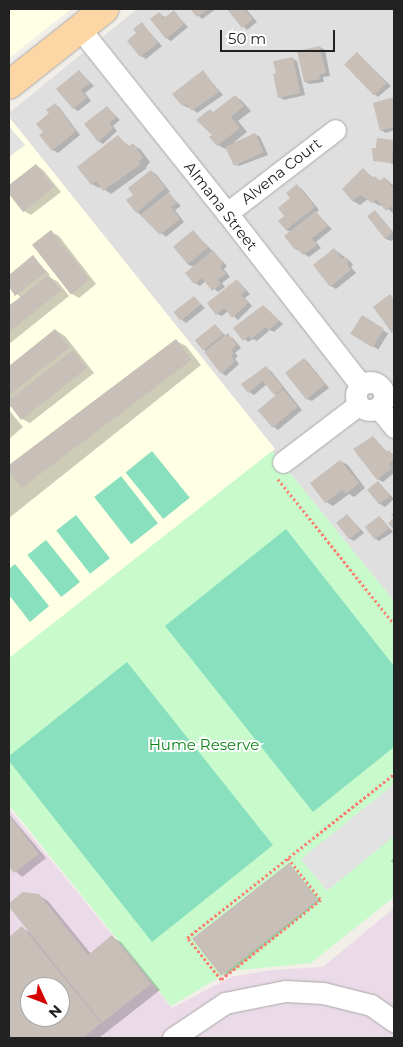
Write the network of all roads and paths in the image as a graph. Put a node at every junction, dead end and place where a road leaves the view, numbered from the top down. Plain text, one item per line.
1 (105, 9) edge
2 (80, 29) junction
3 (9, 85) edge
4 (335, 130) dead end
5 (227, 213) junction
6 (374, 392) edge
7 (394, 427) edge
8 (277, 467) joint
9 (394, 624) edge
10 (394, 774) edge
11 (288, 858) junction
12 (394, 1020) edge
13 (173, 1038) edge

1 - 2 main road
2 - 3 main road
2 - 5 street, Almana Street
4 - 5 street, Alvena Court
5 - 6 street, Almana Street
6 - 7 street, Almana Street
6 - 8 street
8 - 9 path
10 - 11 path
11 - 11 path
12 - 13 street

